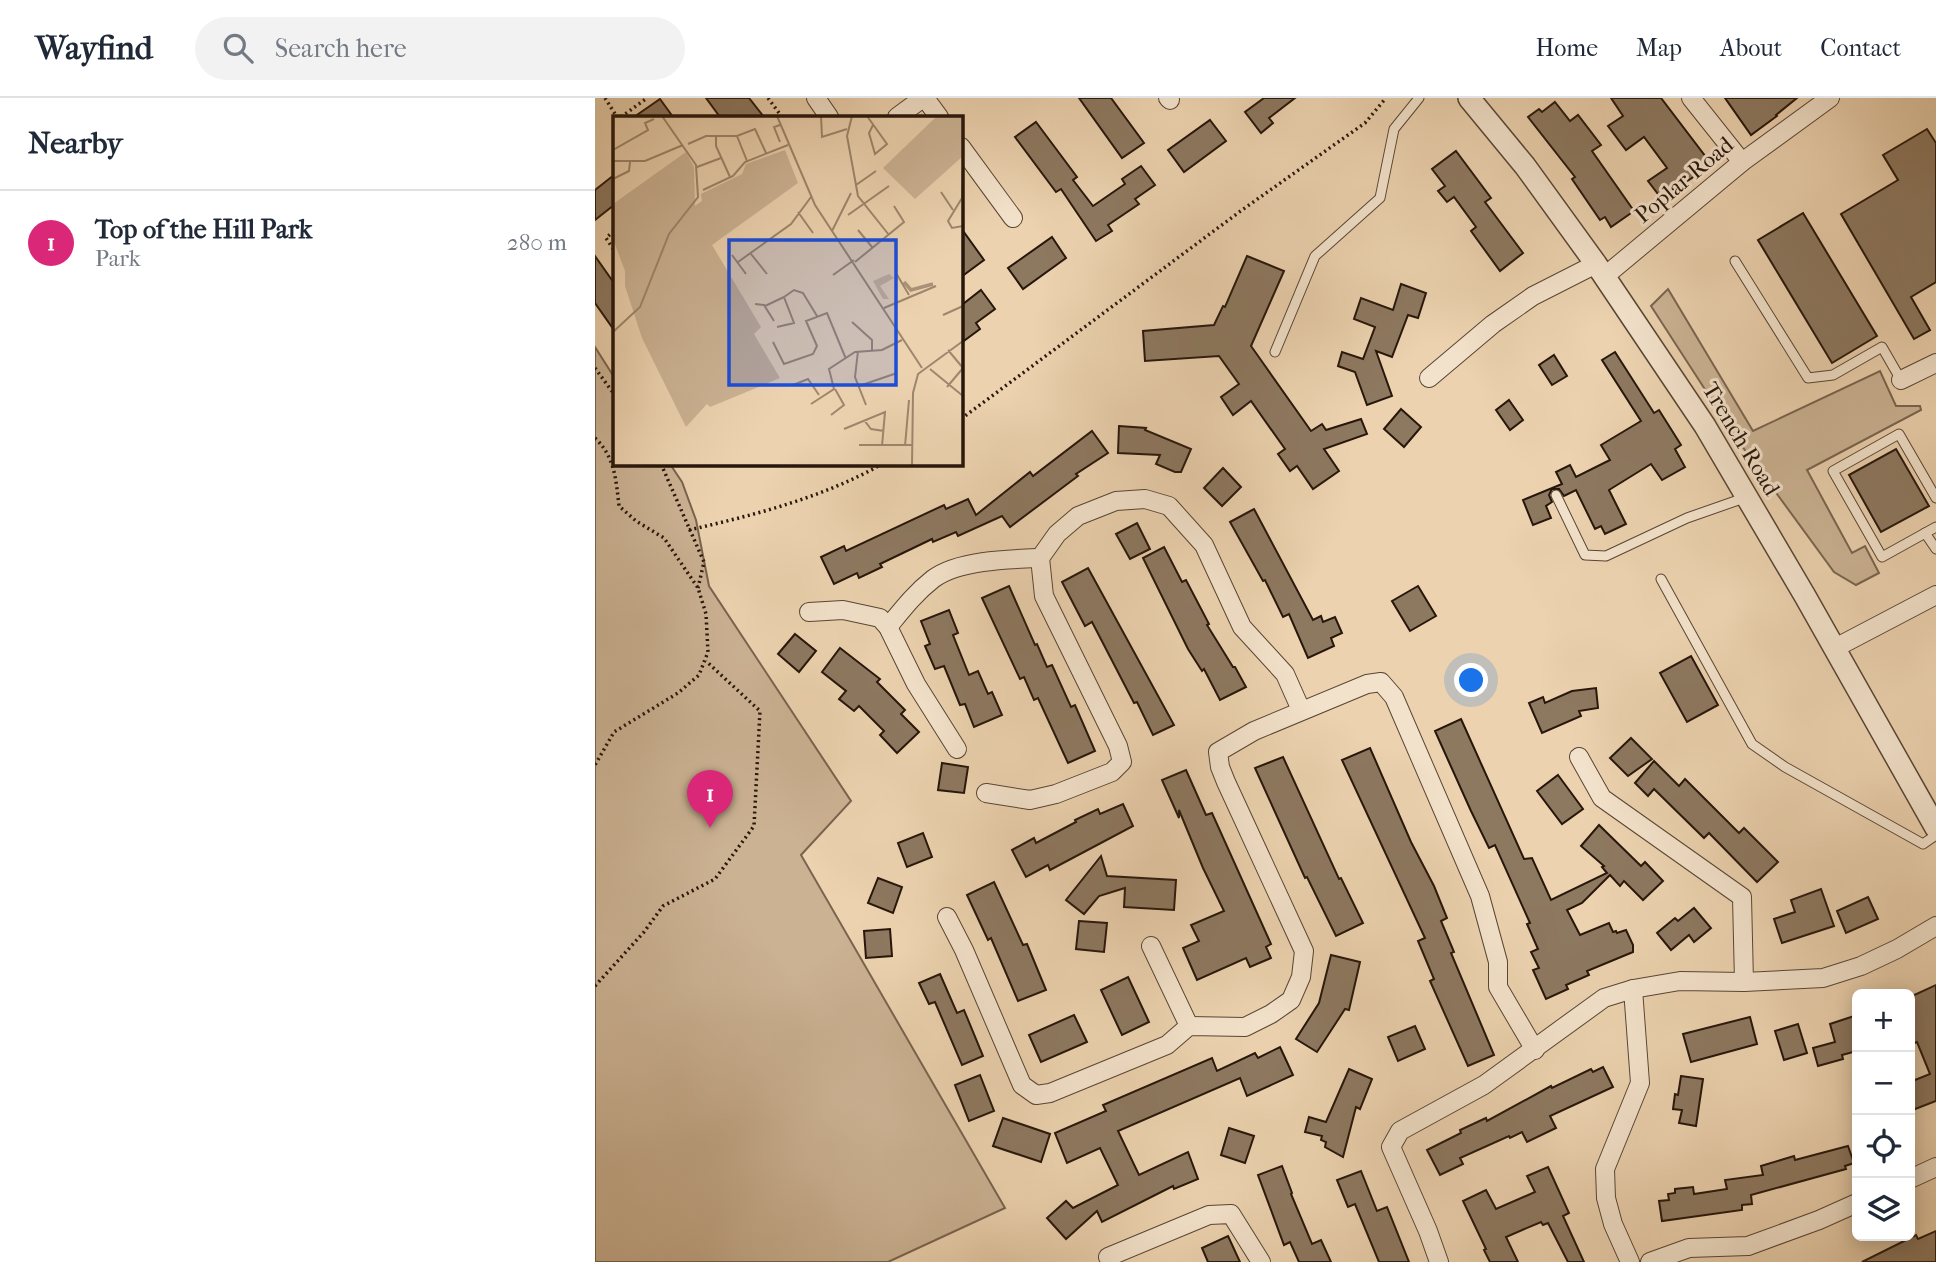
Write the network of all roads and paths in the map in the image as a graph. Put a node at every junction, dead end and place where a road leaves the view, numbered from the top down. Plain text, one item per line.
1 (605, 98) edge
2 (647, 98) edge
3 (768, 98) edge
4 (816, 98) edge
5 (924, 98) edge
6 (1386, 98) edge
7 (1419, 98) edge
8 (1469, 98) edge
9 (1691, 98) edge
10 (1830, 98) edge
11 (618, 116) edge
12 (620, 116) edge
13 (781, 116) edge
14 (828, 116) edge
15 (898, 116) edge
16 (938, 116) edge
17 (963, 150) edge
18 (1742, 162) junction
19 (1013, 218) dead end
20 (613, 232) edge
21 (613, 249) edge
22 (1735, 261) dead end
23 (1600, 270) junction
24 (1275, 352) dead end
25 (595, 368) edge
26 (1934, 368) edge
27 (1429, 378) dead end
28 (1901, 380) joint
29 (613, 393) edge
30 (963, 418) edge
31 (595, 438) edge
32 (662, 466) edge
33 (878, 466) edge
34 (1556, 495) dead end
35 (1747, 497) junction
36 (1936, 498) edge
37 (1936, 527) edge
38 (689, 530) junction
39 (1925, 533) junction
40 (1936, 549) edge
41 (1040, 558) junction
42 (1661, 579) dead end
43 (698, 588) junction
44 (1936, 594) edge
45 (809, 612) dead end
46 (888, 627) junction
47 (1835, 648) junction
48 (706, 661) junction
49 (1301, 710) junction
50 (957, 749) dead end
51 (1579, 757) dead end
52 (595, 765) edge
53 (986, 793) dead end
54 (1936, 828) edge
55 (1936, 835) edge
56 (947, 917) dead end
57 (1936, 926) edge
58 (1151, 946) dead end
59 (1744, 982) junction
60 (595, 986) edge
61 (1633, 989) junction
62 (1189, 1026) junction
63 (1535, 1050) junction
64 (1936, 1167) edge
65 (1912, 1178) edge
66 (1852, 1205) edge
67 (1105, 1256) edge
68 (1261, 1262) edge
69 (1439, 1262) edge
70 (1630, 1262) edge
71 (1650, 1262) edge

1 - 11 path
2 - 12 path
3 - 13 path
4 - 14 street
5 - 15 street
5 - 16 street
6 - 30 path
7 - 24 lane
8 - 23 street, Trench Road
9 - 18 street
10 - 18 street, Poplar Road
17 - 19 street
18 - 23 street, Poplar Road
20 - 21 path
22 - 28 lane
23 - 27 street, Poplar Road
23 - 35 street, Trench Road
25 - 29 path
26 - 28 street
31 - 43 path
32 - 38 path
33 - 38 path
34 - 35 lane
35 - 47 street, Trench Road
36 - 39 lane
37 - 39 lane
38 - 43 path
39 - 40 lane
41 - 46 street
41 - 49 street
41 - 53 street
42 - 55 lane
43 - 48 path
44 - 47 street
45 - 46 street
46 - 50 street
47 - 54 street, Trench Road
48 - 52 path
48 - 60 path
49 - 62 street
49 - 63 street
51 - 59 street
56 - 62 street
57 - 59 street
58 - 62 street
59 - 61 street
61 - 63 street
61 - 70 street
63 - 69 street
64 - 65 street
66 - 71 street
67 - 68 street

